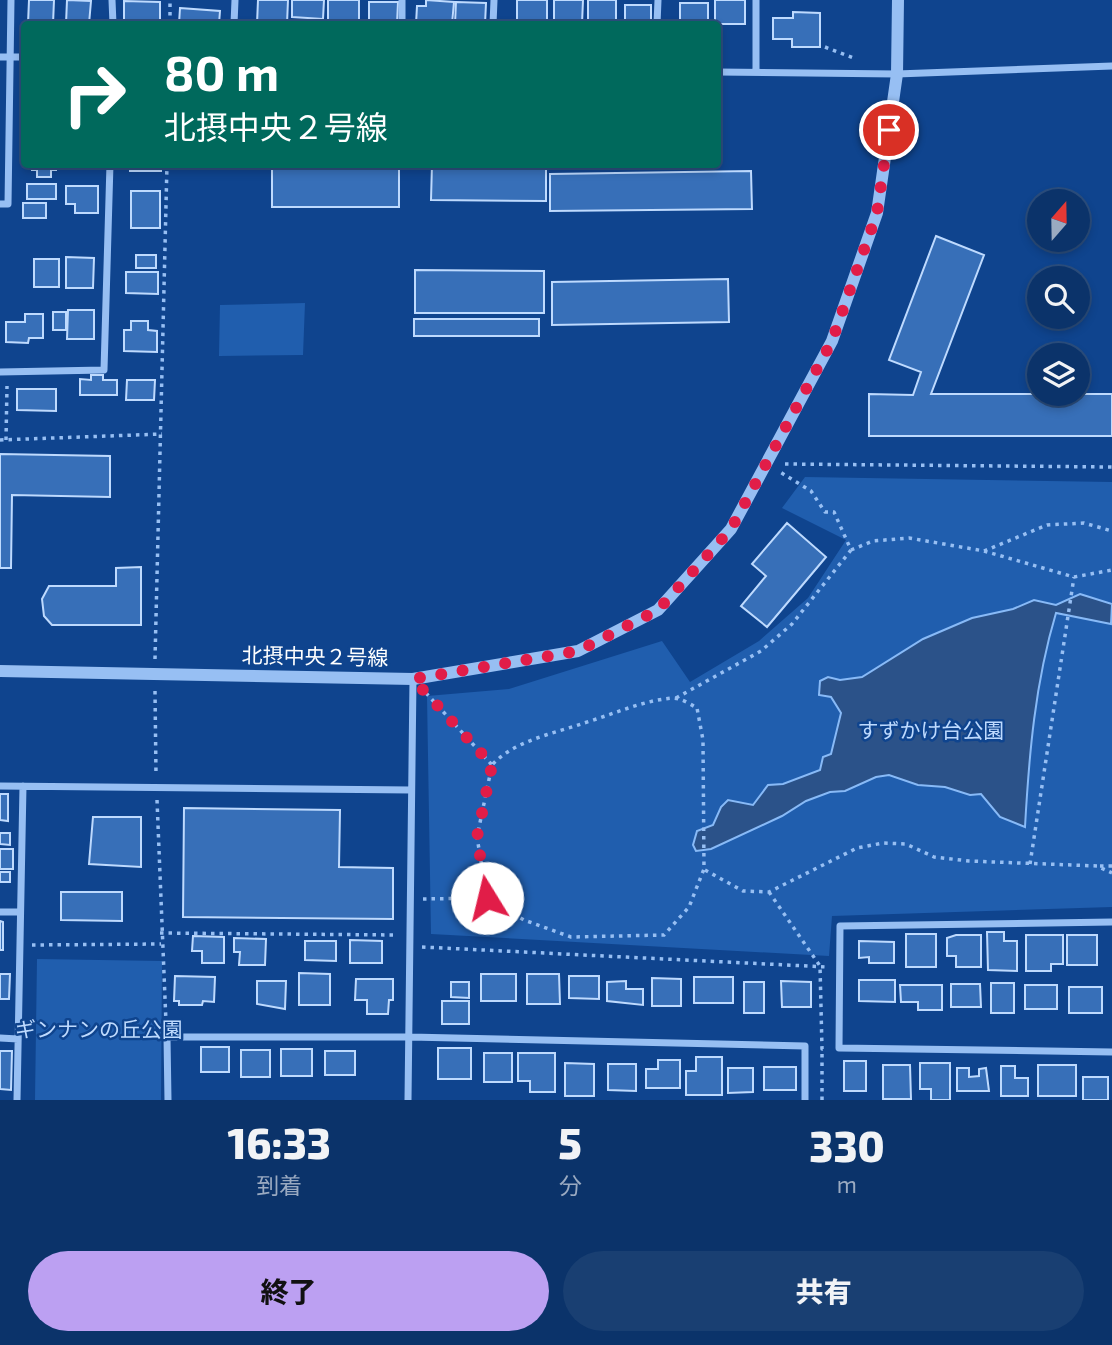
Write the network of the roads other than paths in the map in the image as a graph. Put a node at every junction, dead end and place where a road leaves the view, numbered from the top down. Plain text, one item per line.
1 (11, 0) edge
2 (112, 0) edge
3 (235, 0) edge
4 (402, 0) edge
5 (494, 0) edge
6 (658, 0) edge
7 (756, 0) edge
8 (898, 0) edge
9 (113, 21) edge
10 (234, 21) edge
11 (402, 21) edge
12 (494, 21) edge
13 (657, 21) edge
14 (0, 57) edge
15 (11, 57) junction
16 (21, 57) edge
17 (1112, 66) edge
18 (721, 72) edge
19 (755, 72) junction
20 (897, 74) junction
21 (110, 168) edge
22 (0, 204) edge
23 (4, 373) edge
24 (0, 671) edge
25 (413, 679) junction
26 (0, 786) edge
27 (23, 786) junction
28 (411, 790) junction
29 (0, 912) edge
30 (20, 912) junction
31 (1112, 922) edge
32 (410, 1037) junction
33 (0, 1038) edge
34 (18, 1038) junction
35 (1112, 1052) edge
36 (17, 1100) edge
37 (168, 1100) edge
38 (408, 1100) edge
39 (805, 1100) edge

1 - 15 street
2 - 9 street
3 - 10 street
4 - 11 street
5 - 12 street
6 - 13 street
7 - 19 street
8 - 20 street, 北摂中央２号線
14 - 15 street
15 - 16 street
15 - 22 street
17 - 20 street
18 - 19 street
19 - 20 street
20 - 25 street, 北摂中央２号線
21 - 23 street
24 - 25 street, 北摂中央２号線
25 - 28 street
26 - 27 street
27 - 28 street
27 - 30 street
28 - 32 street
29 - 30 street
30 - 34 street
31 - 35 street
32 - 37 street
32 - 38 street
32 - 39 street
33 - 34 street
34 - 36 street

